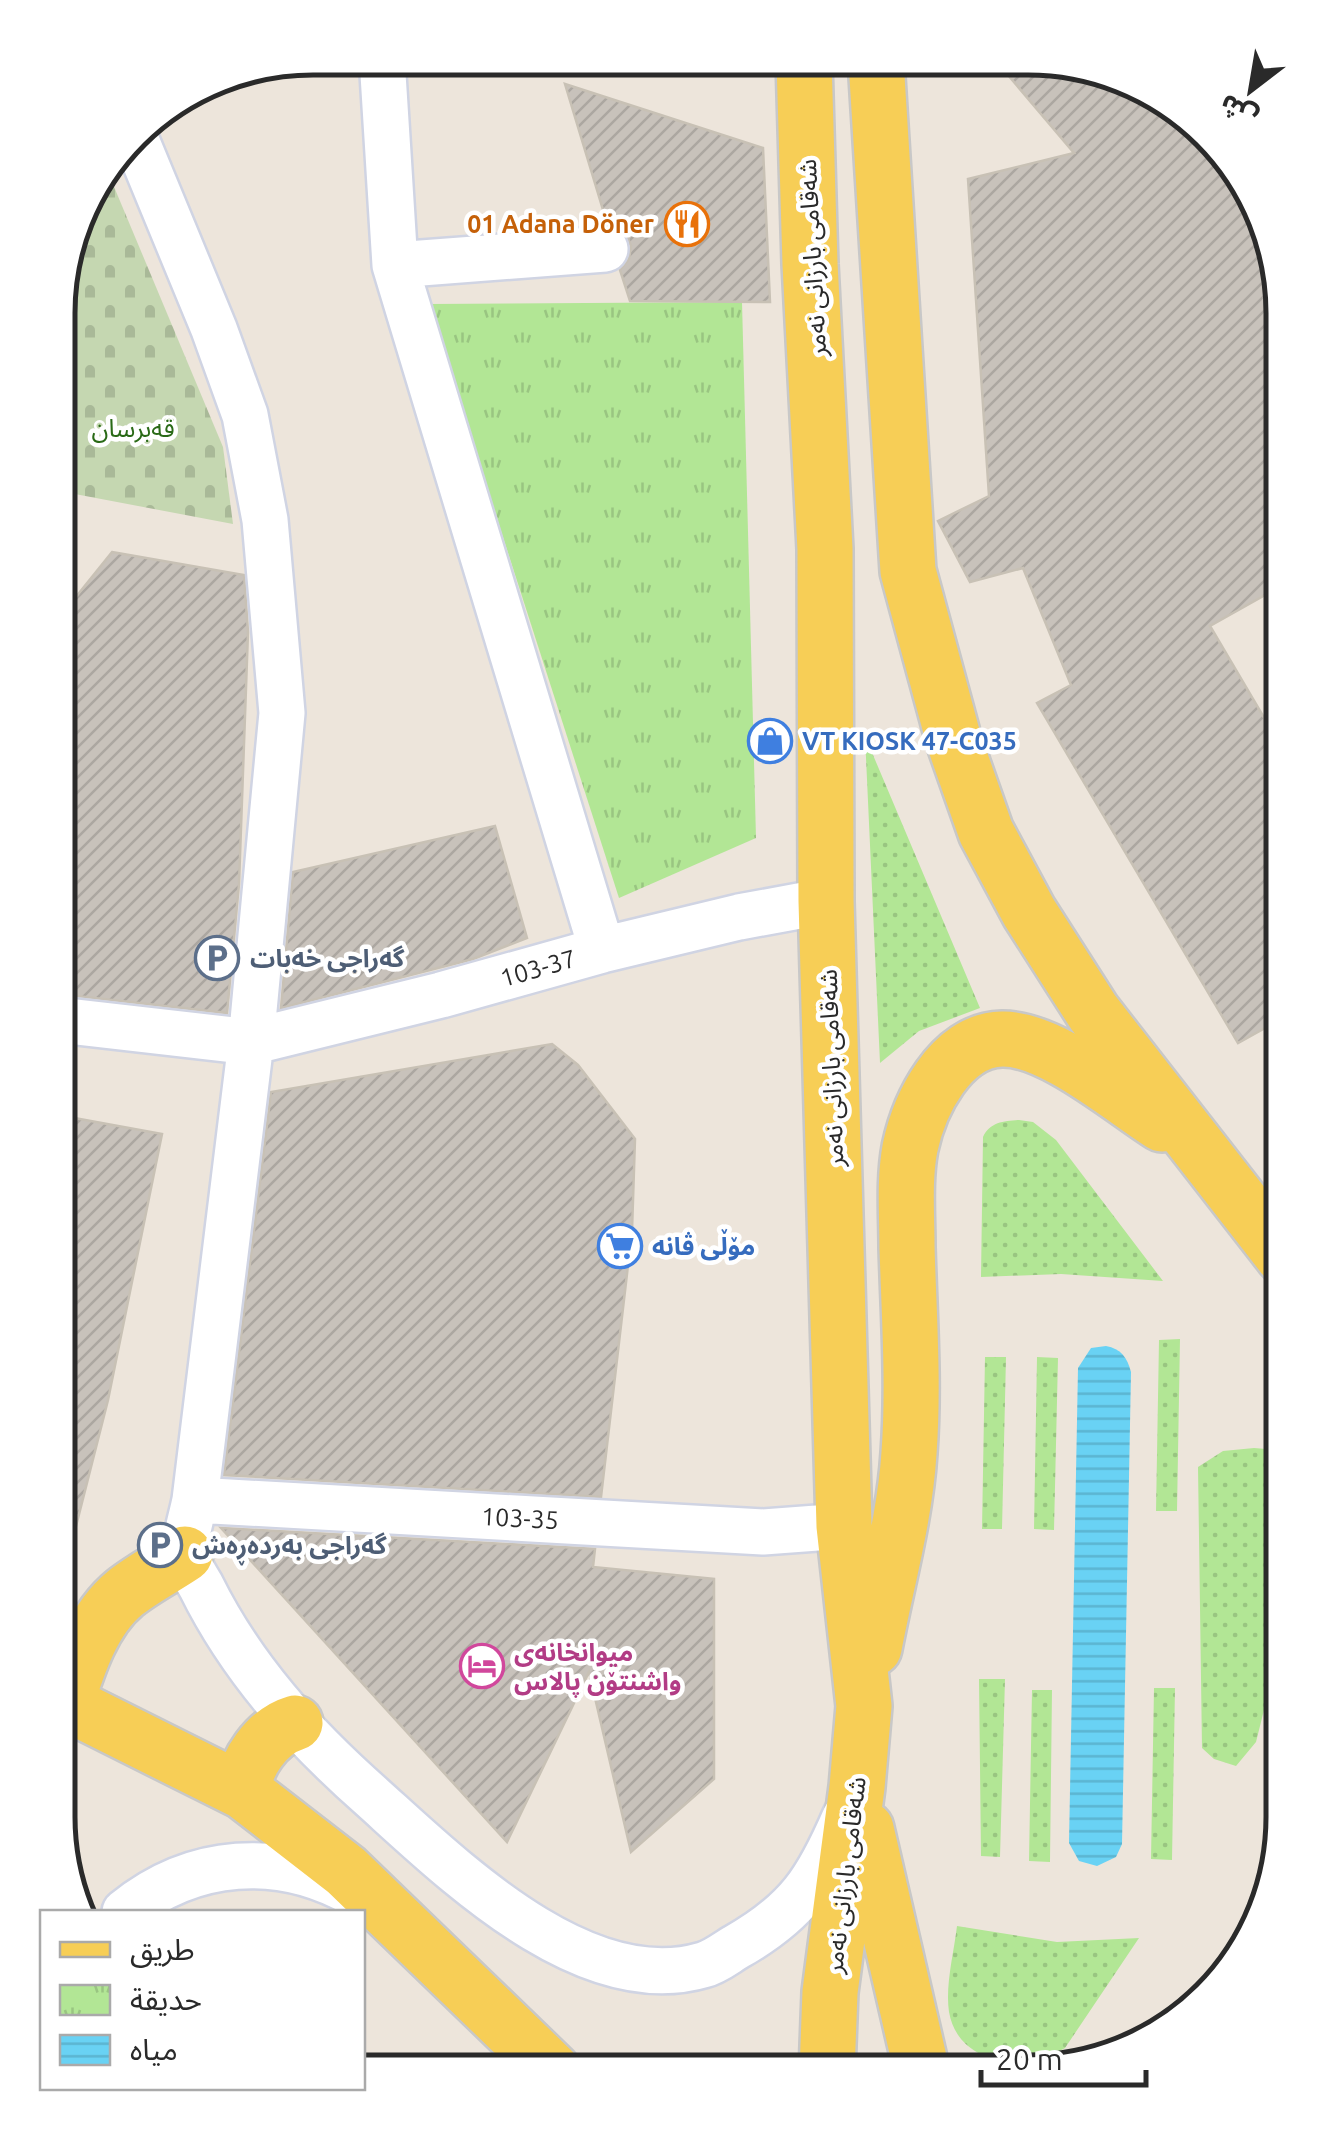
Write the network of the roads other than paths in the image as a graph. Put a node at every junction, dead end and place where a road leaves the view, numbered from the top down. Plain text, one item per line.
1 (383, 75) edge
2 (805, 75) edge
3 (877, 75) edge
4 (140, 150) edge
5 (605, 250) dead end
6 (395, 265) junction
7 (826, 901) junction
8 (602, 950) junction
9 (75, 1022) edge
10 (250, 1042) junction
11 (1198, 1148) junction
12 (1265, 1234) edge
13 (195, 1500) junction
14 (844, 1526) junction
15 (185, 1554) junction
16 (75, 1673) edge
17 (864, 1706) junction
18 (75, 1708) edge
19 (294, 1723) junction
20 (858, 1787) junction
21 (244, 1792) junction
22 (127, 1910) edge
23 (428, 1947) junction
24 (830, 1992) junction
25 (533, 2055) edge
26 (817, 2055) edge
27 (828, 2055) edge
28 (918, 2055) edge

1 - 6 street
2 - 7 main road, شەقامی بارزانی نەمر
3 - 11 main road
4 - 10 street
5 - 6 street
6 - 8 street
7 - 8 street, 103-37
7 - 14 main road, شەقامی بارزانی نەمر
8 - 10 street, 103-37
9 - 10 street
10 - 13 street
11 - 12 main road
11 - 17 main road
13 - 14 street, 103-35
13 - 15 street
14 - 17 main road, شەقامی بارزانی نەمر
15 - 16 main road
15 - 19 street
17 - 20 main road, شەقامی بارزانی نەمر
18 - 21 main road
19 - 20 street
19 - 21 main road
20 - 24 main road, شەقامی بارزانی نەمر
20 - 28 main road
21 - 23 main road
22 - 23 street
23 - 25 main road
24 - 26 main road
24 - 27 main road, شەقامی بارزانی نەمر

